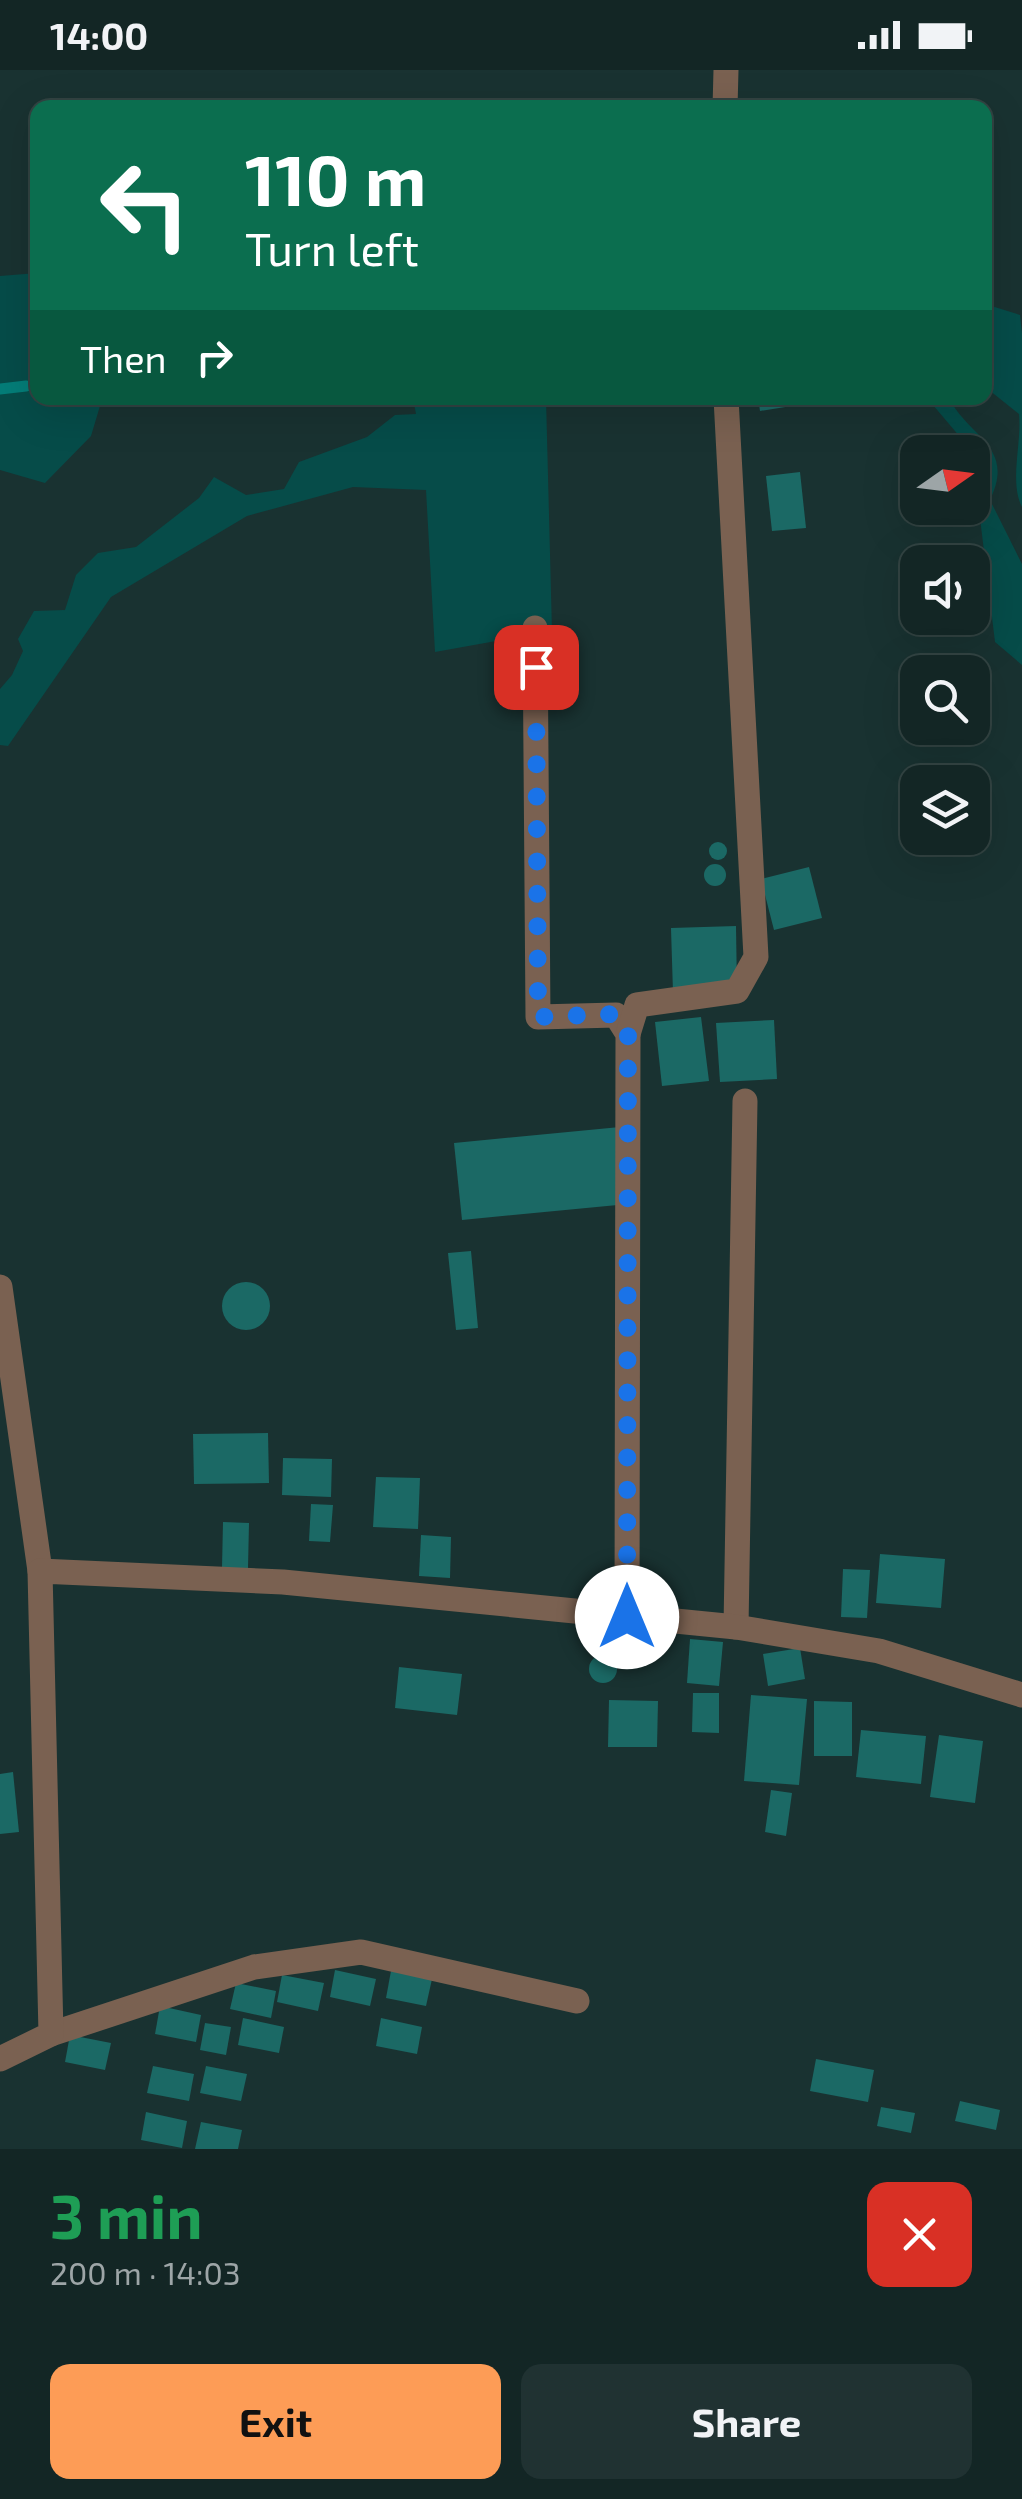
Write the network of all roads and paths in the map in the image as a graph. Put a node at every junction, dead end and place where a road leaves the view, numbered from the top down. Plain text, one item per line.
1 (726, 70) edge
2 (725, 100) edge
3 (726, 405) edge
4 (535, 628) dead end
5 (628, 1034) junction
6 (744, 1102) dead end
7 (0, 1287) edge
8 (40, 1571) junction
9 (627, 1617) junction
10 (736, 1626) junction
11 (1022, 1695) edge
12 (577, 2000) dead end
13 (51, 2034) junction
14 (0, 2059) edge

1 - 2 street
3 - 5 street
4 - 5 street
5 - 9 street
6 - 10 street
7 - 8 street
8 - 9 street
8 - 13 street
9 - 10 street
10 - 11 street
12 - 13 street
13 - 14 street

